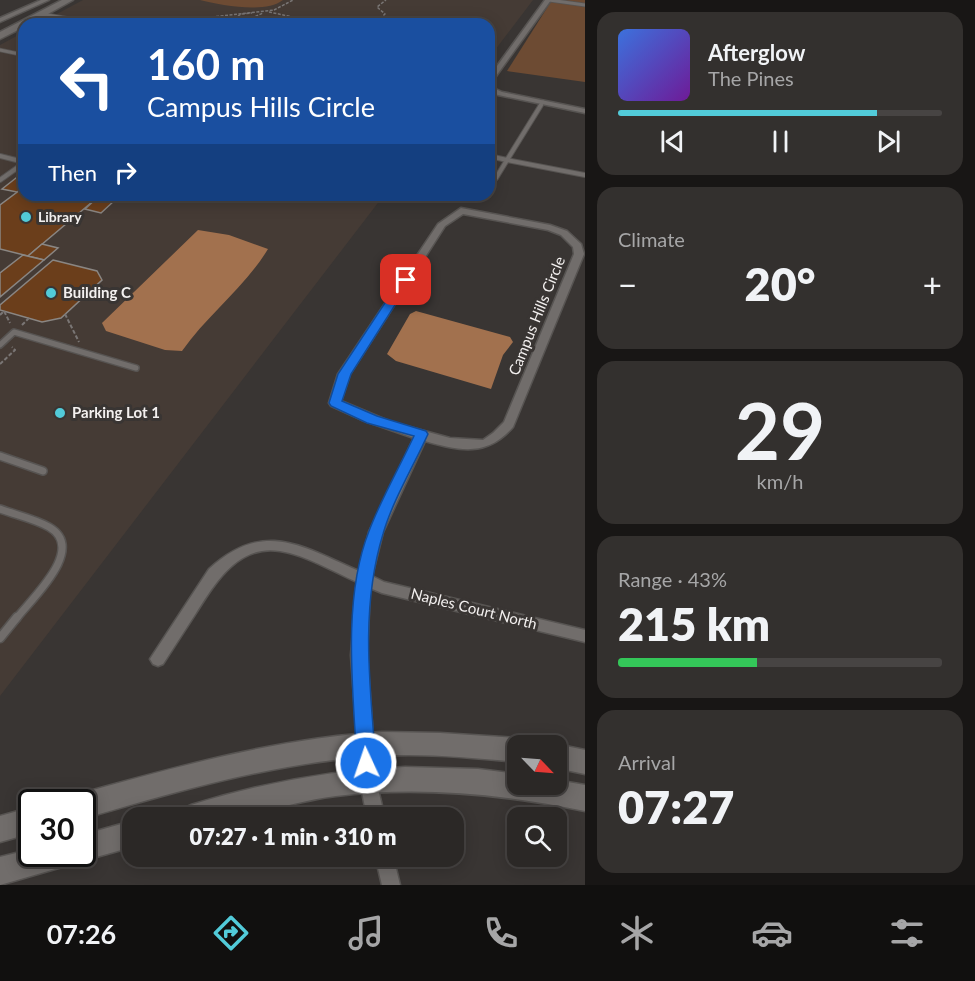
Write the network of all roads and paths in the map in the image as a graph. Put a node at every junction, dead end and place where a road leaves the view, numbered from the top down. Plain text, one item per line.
1 (46, 0) edge
2 (69, 0) edge
3 (83, 0) edge
4 (293, 0) edge
5 (386, 0) edge
6 (549, 0) edge
7 (585, 5) edge
8 (31, 8) junction
9 (274, 10) junction
10 (269, 12) junction
11 (263, 13) junction
12 (42, 14) junction
13 (53, 16) junction
14 (34, 18) edge
15 (49, 18) edge
16 (65, 18) edge
17 (198, 18) edge
18 (235, 18) edge
19 (254, 18) edge
20 (298, 18) edge
21 (380, 18) edge
22 (0, 20) edge
23 (0, 27) edge
24 (18, 27) edge
25 (18, 35) edge
26 (0, 36) edge
27 (0, 44) edge
28 (0, 50) edge
29 (18, 54) edge
30 (495, 74) edge
31 (495, 91) edge
32 (543, 102) junction
33 (585, 111) edge
34 (0, 156) edge
35 (495, 157) edge
36 (18, 160) edge
37 (507, 160) junction
38 (18, 166) edge
39 (585, 176) edge
40 (496, 178) dead end
41 (0, 180) edge
42 (4, 311) dead end
43 (65, 314) dead end
44 (0, 315) edge
45 (0, 345) edge
46 (84, 353) junction
47 (136, 368) dead end
48 (422, 434) junction
49 (0, 456) edge
50 (43, 471) dead end
51 (0, 509) edge
52 (364, 579) junction
53 (585, 636) edge
54 (0, 638) edge
55 (158, 658) dead end
56 (365, 745) junction
57 (507, 749) edge
58 (567, 758) edge
59 (585, 762) edge
60 (368, 781) junction
61 (585, 798) edge
62 (96, 802) edge
63 (233, 807) edge
64 (374, 807) edge
65 (18, 824) edge
66 (0, 829) edge
67 (122, 837) edge
68 (96, 844) edge
69 (18, 866) edge
70 (386, 867) edge
71 (0, 871) edge
72 (390, 885) edge

1 - 8 street
2 - 12 street
3 - 13 street
4 - 9 path
5 - 21 path
6 - 7 lane
6 - 30 street
8 - 22 street
8 - 23 street
9 - 10 path
9 - 17 path
10 - 11 path
10 - 20 path
11 - 18 path
11 - 19 path
12 - 13 lane
12 - 14 street
13 - 15 street
13 - 16 lane
24 - 26 street
25 - 27 street
28 - 29 lane
31 - 32 street
32 - 33 street
32 - 37 lane
34 - 36 lane
35 - 37 lane
37 - 39 lane
37 - 40 lane
38 - 41 lane
42 - 44 path
43 - 46 path
45 - 46 lane
46 - 47 lane
48 - 48 street, Campus Hills Circle
48 - 52 street
49 - 50 lane
51 - 54 lane
52 - 53 street, Naples Court North
52 - 55 street, Naples Court North
52 - 56 street
56 - 57 street
56 - 60 street
56 - 62 street
58 - 59 street
60 - 61 street
60 - 63 street
60 - 64 street
65 - 66 street
67 - 68 street
69 - 71 street
70 - 72 street

